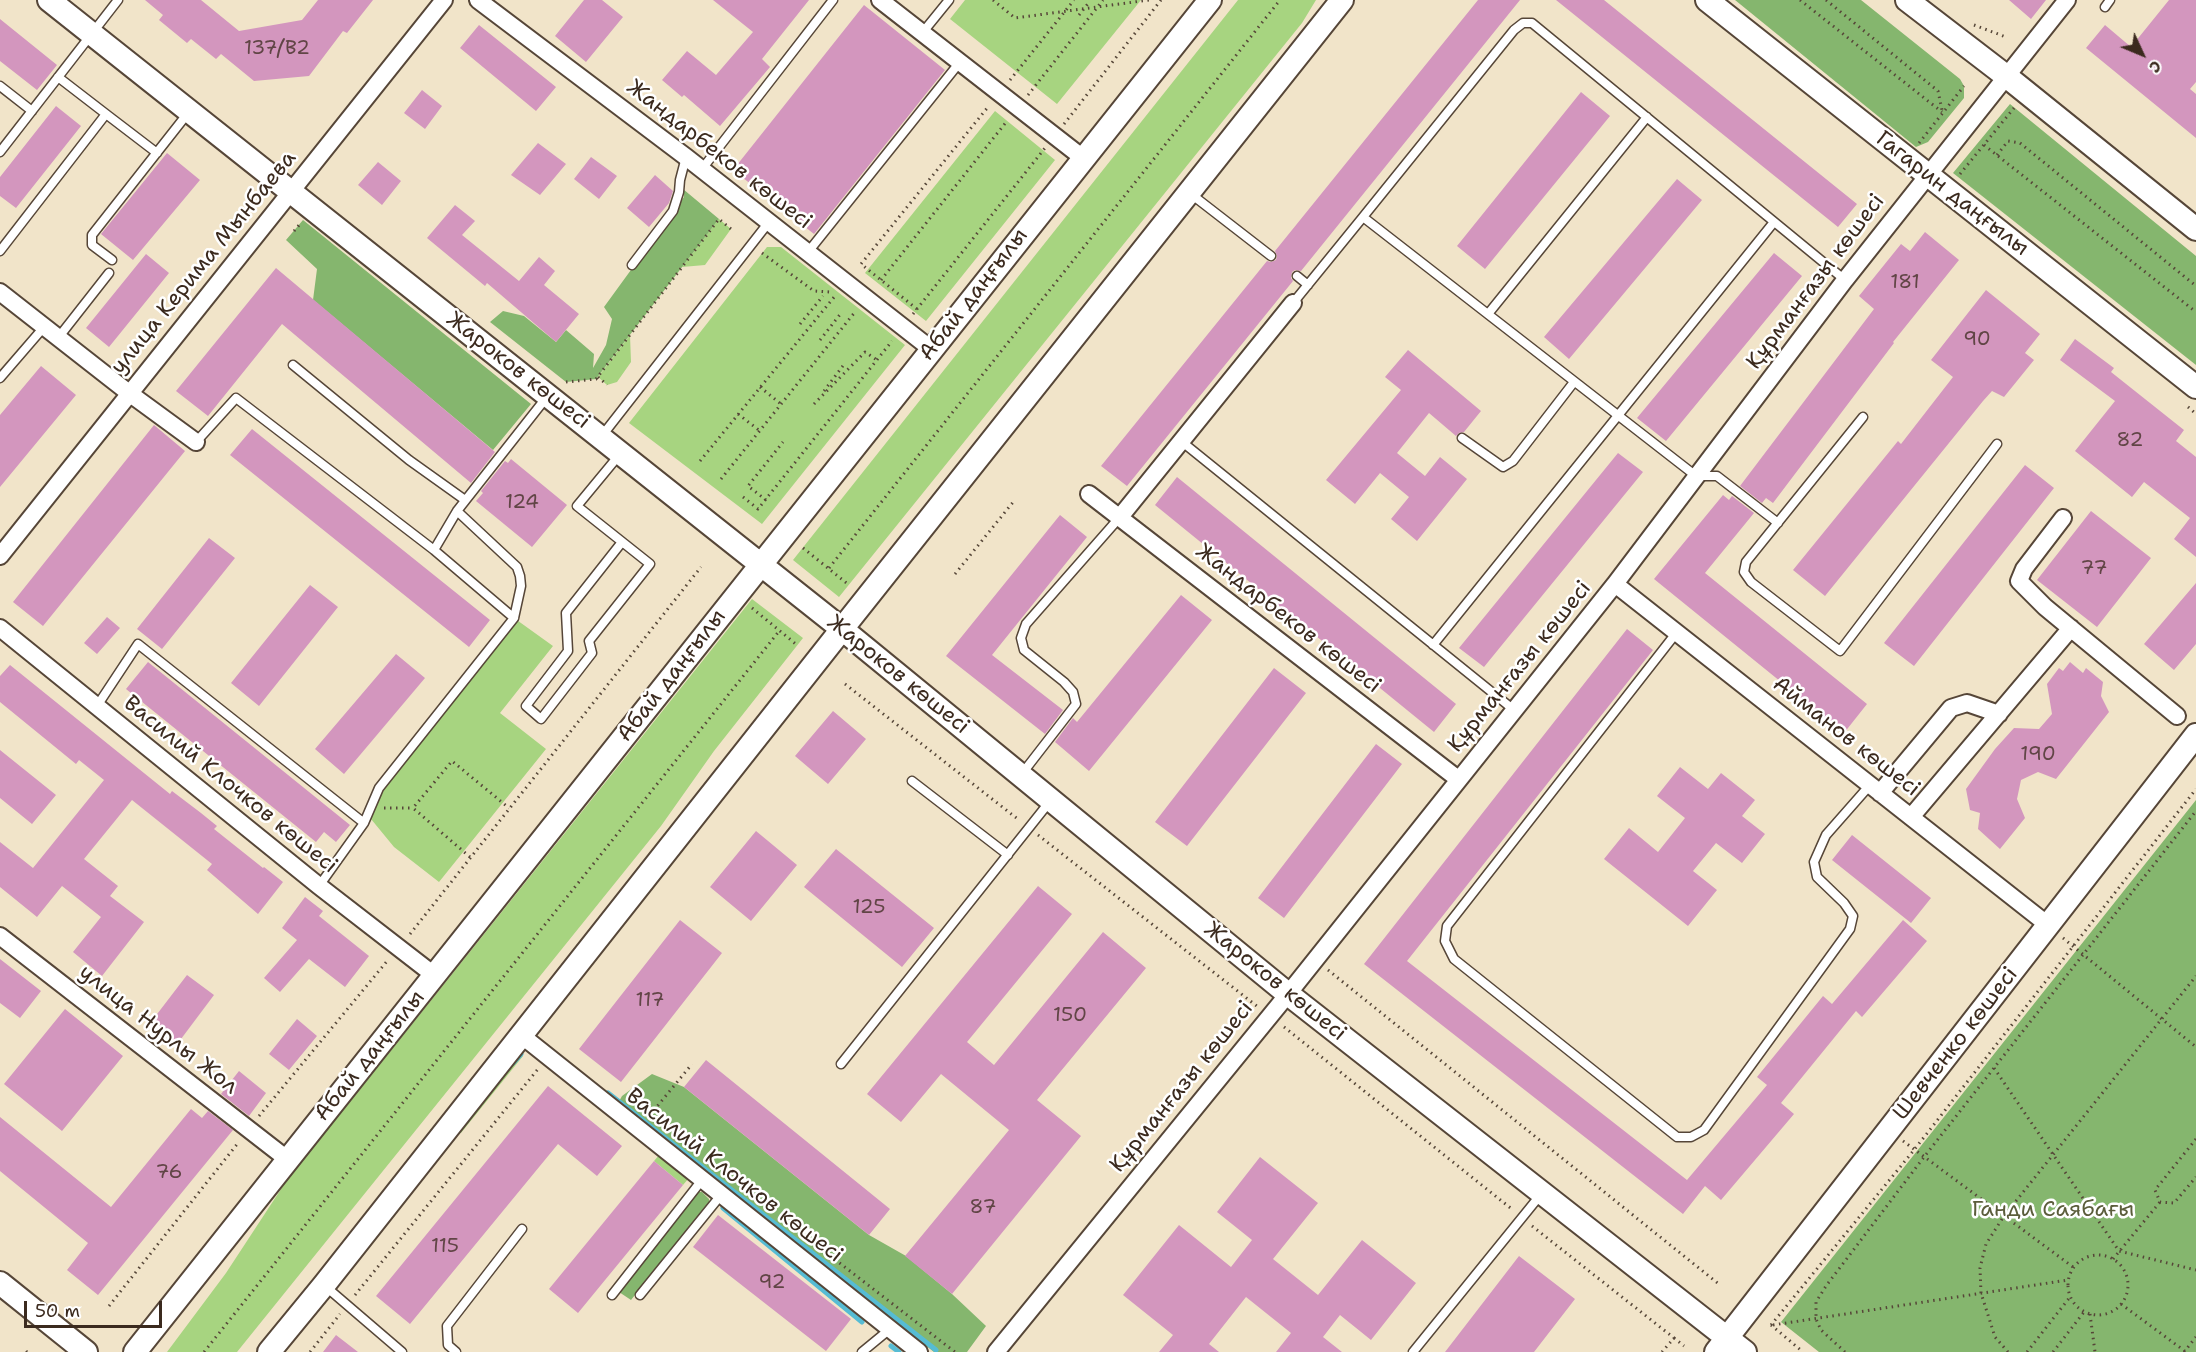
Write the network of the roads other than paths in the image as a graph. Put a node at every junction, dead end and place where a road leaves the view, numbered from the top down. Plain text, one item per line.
1 (49, 0) edge
2 (118, 0) edge
3 (444, 0) edge
4 (478, 0) edge
5 (833, 0) edge
6 (880, 0) edge
7 (948, 0) edge
8 (1210, 0) edge
9 (1342, 0) edge
10 (1707, 0) edge
11 (1907, 0) edge
12 (2067, 0) edge
13 (923, 32) junction
14 (92, 34) junction
15 (961, 62) junction
16 (2006, 76) junction
17 (58, 77) junction
18 (0, 86) edge
19 (190, 110) junction
20 (32, 111) junction
21 (106, 114) junction
22 (1647, 117) junction
23 (0, 152) edge
24 (157, 153) junction
25 (686, 157) junction
26 (1083, 158) junction
27 (702, 169) junction
28 (1928, 175) junction
29 (292, 191) junction
30 (1189, 192) junction
31 (1363, 217) junction
32 (769, 222) junction
33 (1774, 222) junction
34 (2196, 229) edge
35 (0, 251) edge
36 (808, 252) junction
37 (1271, 256) dead end
38 (112, 260) dead end
39 (632, 265) dead end
40 (109, 273) dead end
41 (1296, 276) dead end
42 (1845, 280) junction
43 (1308, 285) junction
44 (0, 292) edge
45 (1293, 303) joint
46 (1488, 314) junction
47 (44, 327) junction
48 (58, 338) junction
49 (931, 349) junction
50 (293, 365) dead end
51 (0, 378) edge
52 (1574, 382) junction
53 (2196, 387) edge
54 (557, 388) junction
55 (129, 393) junction
56 (1618, 417) junction
57 (1863, 417) dead end
58 (601, 437) junction
59 (1462, 438) dead end
60 (1182, 441) junction
61 (196, 442) joint
62 (1997, 444) dead end
63 (621, 452) junction
64 (1696, 476) junction
65 (1089, 494) dead end
66 (465, 500) junction
67 (457, 511) junction
68 (1120, 517) junction
69 (2063, 518) dead end
70 (1778, 523) junction
71 (622, 542) junction
72 (434, 550) junction
73 (0, 555) edge
74 (760, 564) junction
75 (1615, 584) junction
76 (514, 618) junction
77 (0, 628) edge
78 (842, 628) junction
79 (2071, 628) junction
80 (1677, 633) junction
81 (1433, 645) junction
82 (97, 706) junction
83 (1514, 710) junction
84 (1999, 714) junction
85 (2177, 716) dead end
86 (2196, 735) edge
87 (1020, 775) junction
88 (1458, 779) junction
89 (912, 782) dead end
90 (1875, 789) junction
91 (1051, 800) junction
92 (1911, 817) junction
93 (364, 823) junction
94 (1008, 855) junction
95 (319, 886) junction
96 (2048, 925) junction
97 (0, 936) edge
98 (434, 975) junction
99 (1288, 994) junction
100 (521, 1035) junction
101 (841, 1064) dead end
102 (287, 1159) junction
103 (702, 1180) junction
104 (1542, 1193) junction
105 (721, 1195) junction
106 (522, 1229) dead end
107 (0, 1283) edge
108 (324, 1285) junction
109 (612, 1295) dead end
110 (640, 1295) dead end
111 (890, 1329) junction
112 (1721, 1345) edge
113 (86, 1352) edge
114 (135, 1352) edge
115 (268, 1352) edge
116 (402, 1352) edge
117 (456, 1352) edge
118 (862, 1352) edge
119 (871, 1352) edge
120 (919, 1352) edge
121 (996, 1352) edge
122 (1413, 1352) edge
123 (1745, 1352) edge

1 - 14 street, Жароков көшесі
2 - 14 lane
3 - 29 street, улица Керима Мынбаева
4 - 25 street, Жандарбеков көшесі
5 - 27 lane
6 - 13 street
7 - 13 lane
8 - 26 street, Абай даңғылы
9 - 30 street
10 - 28 street, Гагарин даңғылы
11 - 16 street
12 - 16 street, Құрманғазы көшесі
13 - 15 street
14 - 17 lane
14 - 19 street, Жароков көшесі
15 - 26 street
15 - 36 lane
16 - 28 street, Құрманғазы көшесі
16 - 34 street
17 - 20 lane
17 - 21 lane
18 - 20 lane
19 - 24 lane
19 - 29 street, Жароков көшесі
20 - 23 lane
21 - 24 lane
21 - 35 lane
22 - 31 lane
22 - 33 lane
22 - 46 lane
24 - 38 lane
25 - 27 street, Жандарбеков көшесі
25 - 39 lane
26 - 49 street, Абай даңғылы
27 - 32 street, Жандарбеков көшесі
28 - 42 street, Құрманғазы көшесі
28 - 53 street, Гагарин даңғылы
29 - 54 street, Жароков көшесі
29 - 55 street, улица Керима Мынбаева
30 - 37 lane
30 - 78 street
31 - 43 lane
31 - 46 lane
32 - 36 street, Жандарбеков көшесі
32 - 58 lane
33 - 42 lane
33 - 56 lane
36 - 49 street, Жандарбеков көшесі
40 - 48 lane
41 - 43 lane
42 - 64 street, Құрманғазы көшесі
43 - 45 lane
44 - 47 street
45 - 60 street
46 - 52 lane
47 - 48 street
47 - 51 lane
48 - 55 street
49 - 74 street, Абай даңғылы
50 - 66 lane
52 - 56 lane
52 - 59 lane
54 - 58 street, Жароков көшесі
54 - 66 lane
55 - 61 street
55 - 73 street, улица Керима Мынбаева
56 - 64 lane
56 - 81 lane
57 - 70 lane
58 - 63 street, Жароков көшесі
60 - 68 street
60 - 81 lane
61 - 72 lane
62 - 70 lane
63 - 71 lane
63 - 74 street, Жароков көшесі
64 - 70 lane
64 - 75 street, Құрманғазы көшесі
65 - 68 street, Жандарбеков көшесі
66 - 67 lane
67 - 72 lane
67 - 76 lane
68 - 87 lane
68 - 88 street, Жандарбеков көшесі
69 - 79 street
71 - 71 lane
72 - 76 lane
74 - 78 street, Жароков көшесі
74 - 98 street, Абай даңғылы
75 - 80 street, Айманов көшесі
75 - 83 street, Құрманғазы көшесі
76 - 93 lane
77 - 82 street, Василий Клочков көшесі
78 - 87 street, Жароков көшесі
78 - 100 street
79 - 84 street
79 - 85 street
80 - 90 street, Айманов көшесі
80 - 90 lane
81 - 83 lane
82 - 93 lane
82 - 95 street, Василий Клочков көшесі
83 - 88 street, Құрманғазы көшесі
84 - 90 street
84 - 92 street
86 - 96 street, Шевченко көшесі
87 - 91 street, Жароков көшесі
88 - 99 street, Құрманғазы көшесі
89 - 94 lane
90 - 92 street, Айманов көшесі
91 - 94 lane
91 - 99 street, Жароков көшесі
92 - 96 street, Айманов көшесі
93 - 95 lane
94 - 101 lane
95 - 98 street, Василий Клочков көшесі
96 - 112 street, Шевченко көшесі
97 - 102 street, улица Нурлы Жол
98 - 102 street, Абай даңғылы
99 - 104 street, Жароков көшесі
99 - 121 street, Құрманғазы көшесі
100 - 103 street, Василий Клочков көшесі
100 - 108 street
102 - 114 street, Абай даңғылы
103 - 105 street, Василий Клочков көшесі
103 - 109 lane
104 - 112 street, Жароков көшесі
104 - 122 lane
105 - 110 lane
105 - 111 street, Василий Клочков көшесі
106 - 117 lane
107 - 113 street
108 - 115 street
108 - 116 lane
111 - 118 lane
111 - 119 lane
111 - 120 street, Василий Клочков көшесі
112 - 123 street, Жароков көшесі

